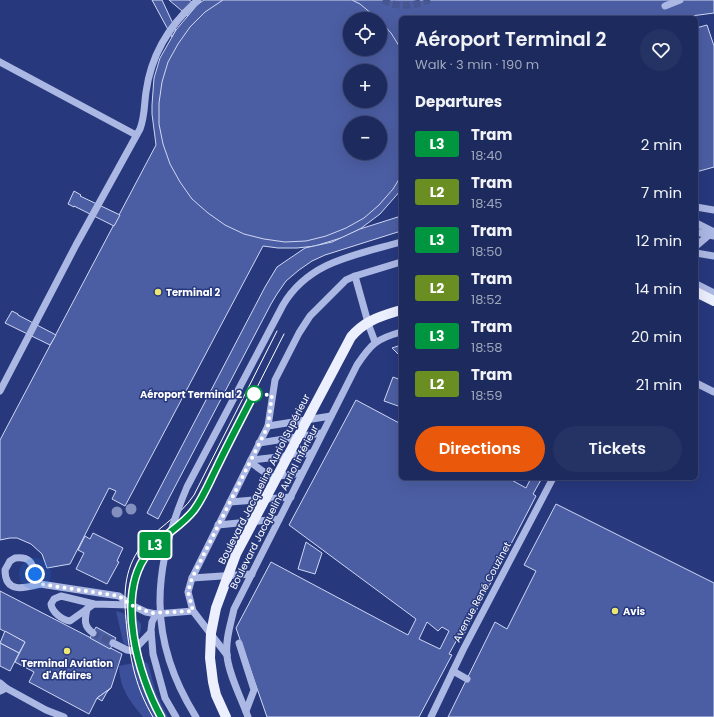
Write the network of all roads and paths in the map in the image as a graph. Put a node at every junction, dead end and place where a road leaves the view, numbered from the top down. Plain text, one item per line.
1 (198, 0) edge
2 (680, 0) edge
3 (666, 6) dead end
4 (0, 62) edge
5 (136, 135) junction
6 (698, 206) edge
7 (714, 210) edge
8 (698, 224) edge
9 (698, 232) edge
10 (712, 235) edge
11 (399, 243) edge
12 (698, 245) edge
13 (698, 253) edge
14 (714, 256) edge
15 (399, 263) edge
16 (355, 276) junction
17 (698, 285) edge
18 (698, 293) edge
19 (714, 293) edge
20 (714, 301) edge
21 (399, 311) edge
22 (399, 333) edge
23 (375, 342) junction
24 (698, 384) edge
25 (0, 391) edge
26 (714, 392) edge
27 (331, 416) junction
28 (268, 426) junction
29 (322, 434) junction
30 (260, 443) junction
31 (312, 453) junction
32 (250, 461) junction
33 (302, 474) junction
34 (552, 480) edge
35 (290, 497) junction
36 (230, 502) junction
37 (279, 519) junction
38 (218, 525) junction
39 (252, 574) junction
40 (192, 578) junction
41 (40, 584) junction
42 (94, 604) junction
43 (131, 605) junction
44 (87, 609) junction
45 (193, 611) junction
46 (156, 614) junction
47 (93, 632) tunnel mouth
48 (151, 632) junction
49 (239, 642) dead end
50 (113, 643) tunnel mouth
51 (227, 655) junction
52 (453, 671) junction
53 (467, 679) dead end
54 (0, 683) edge
55 (3, 690) edge
56 (247, 714) edge
57 (64, 717) edge
58 (176, 717) edge
59 (196, 717) edge
60 (226, 717) edge
61 (431, 717) edge

1 - 5 street
2 - 3 street
4 - 5 street
5 - 25 street
6 - 7 street
8 - 10 street
9 - 10 street
10 - 12 street
11 - 59 street, bridge
13 - 14 street
15 - 16 street
16 - 23 street
16 - 28 street
17 - 19 street
18 - 20 main road
21 - 60 main road, Boulevard Jacqueline Auriol Supérieur, bridge
22 - 23 street, Boulevard Jacqueline Auriol inférieur
23 - 27 street, Boulevard Jacqueline Auriol inférieur
24 - 26 street
27 - 28 street
27 - 29 street, Boulevard Jacqueline Auriol inférieur
28 - 30 street
29 - 30 street
29 - 31 street, Boulevard Jacqueline Auriol inférieur
30 - 32 street
31 - 32 street
31 - 33 street, Boulevard Jacqueline Auriol inférieur
32 - 33 street
32 - 36 street
33 - 35 street, Boulevard Jacqueline Auriol inférieur
34 - 52 street, Avenue René Couzinet
35 - 36 street
35 - 37 street, Boulevard Jacqueline Auriol inférieur
36 - 38 street
37 - 38 street
37 - 39 street, Boulevard Jacqueline Auriol inférieur
38 - 40 street
39 - 40 street
39 - 51 street, Boulevard Jacqueline Auriol inférieur
40 - 45 street
41 - 41 street
41 - 43 street
42 - 43 street
42 - 44 street
42 - 44 street
43 - 46 street
44 - 47 street
45 - 46 street
45 - 51 street
46 - 48 street
48 - 50 street
48 - 58 street
49 - 56 street
51 - 56 street, Boulevard Jacqueline Auriol inférieur
52 - 53 street
52 - 61 street, Avenue René Couzinet
54 - 55 street
55 - 57 street

